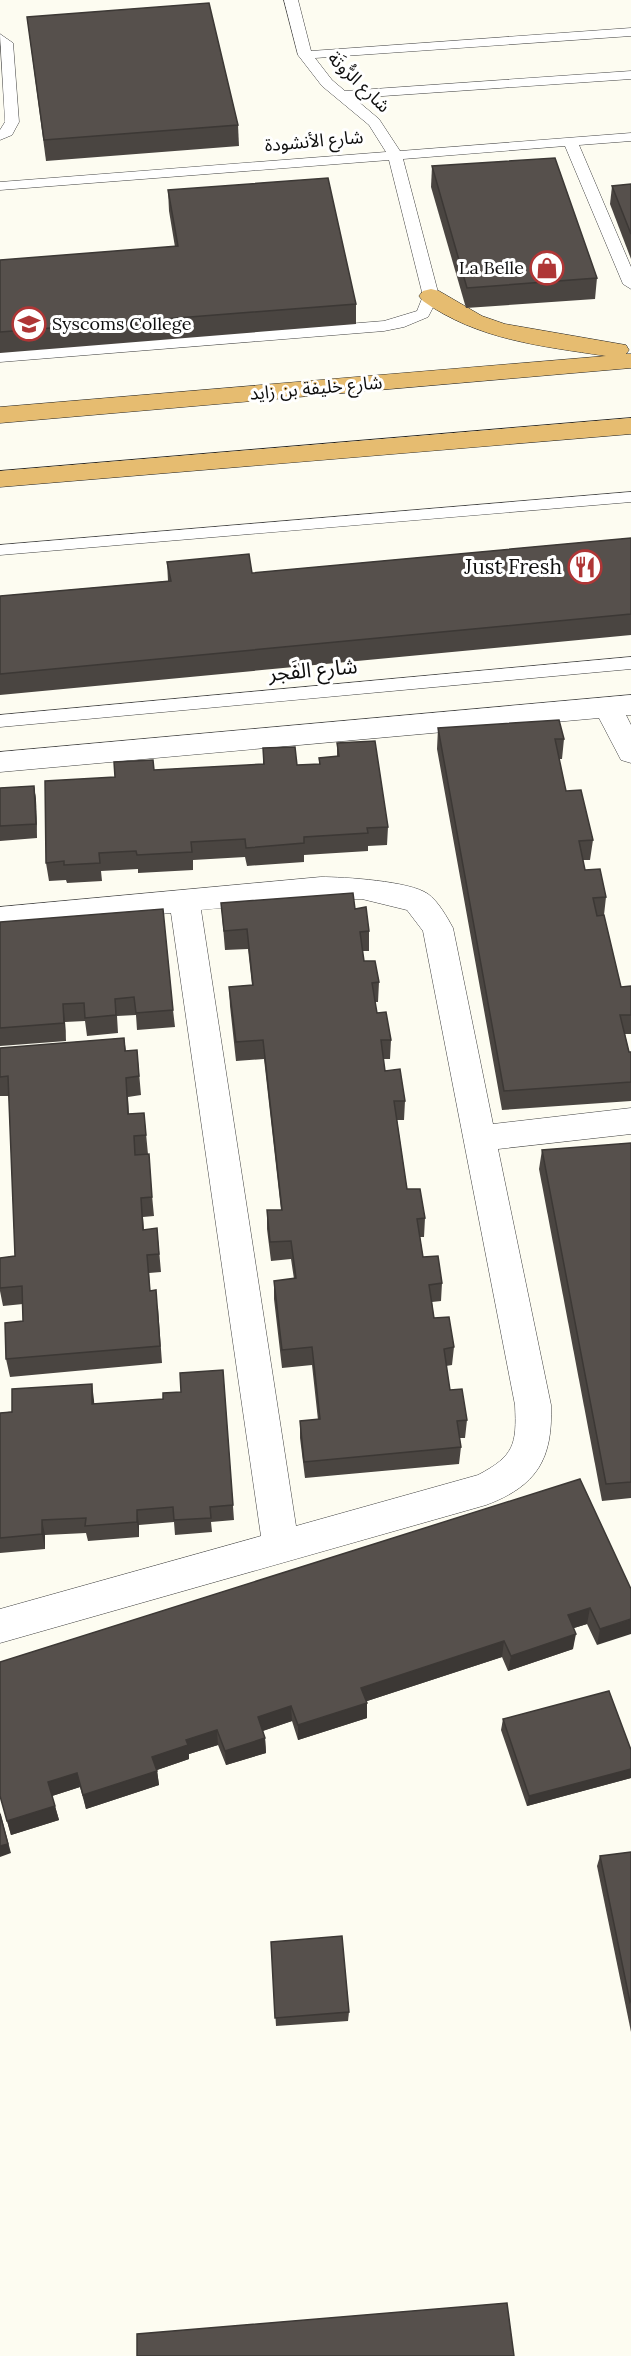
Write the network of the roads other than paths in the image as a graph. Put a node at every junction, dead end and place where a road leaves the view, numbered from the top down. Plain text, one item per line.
1 (291, 0) edge
2 (631, 32) edge
3 (0, 38) edge
4 (305, 55) junction
5 (631, 75) edge
6 (341, 95) junction
7 (0, 136) edge
8 (631, 137) edge
9 (570, 142) junction
10 (395, 154) junction
11 (0, 186) edge
12 (631, 284) edge
13 (431, 296) junction
14 (631, 352) edge
15 (0, 357) edge
16 (631, 361) edge
17 (0, 415) edge
18 (631, 426) edge
19 (0, 479) edge
20 (631, 497) edge
21 (0, 550) edge
22 (631, 663) edge
23 (619, 706) edge
24 (0, 721) edge
25 (631, 753) edge
26 (0, 762) edge
27 (183, 901) junction
28 (0, 918) edge
29 (631, 1121) edge
30 (480, 1138) junction
31 (281, 1546) junction
32 (0, 1626) edge

1 - 4 lane, شارع الرُّوتَة
2 - 4 lane
3 - 7 lane
4 - 6 lane, شارع الرُّوتَة
5 - 6 lane
6 - 10 lane, شارع الرُّوتَة
8 - 9 lane, شارع الأنشودة
9 - 10 lane, شارع الأنشودة
9 - 12 lane
10 - 11 lane, شارع الأنشودة
10 - 13 lane, شارع الرُّوتَة
13 - 14 highway
13 - 15 lane
16 - 17 highway, شارع خليفة بن زايد
18 - 19 highway
20 - 21 lane
22 - 24 lane, شارع الفَجر
23 - 25 street
23 - 26 street
27 - 28 street
27 - 30 street
27 - 31 street
29 - 30 street
30 - 31 street
31 - 32 street

